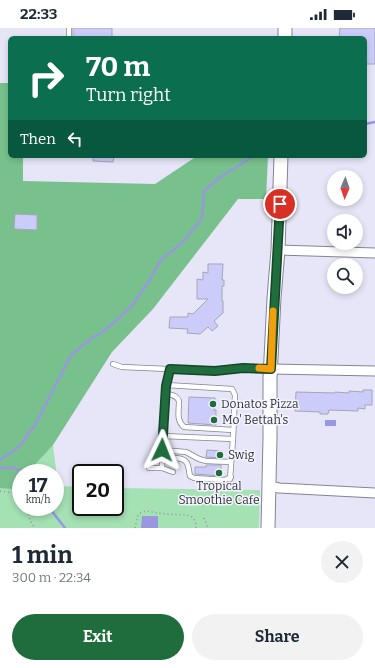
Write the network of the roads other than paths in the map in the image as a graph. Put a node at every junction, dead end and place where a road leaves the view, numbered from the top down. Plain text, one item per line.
1 (281, 158) edge
2 (278, 250) junction
3 (375, 253) edge
4 (113, 364) dead end
5 (170, 369) junction
6 (271, 369) junction
7 (375, 371) edge
8 (166, 386) junction
9 (166, 393) junction
10 (233, 430) junction
11 (163, 436) junction
12 (233, 439) junction
13 (162, 450) junction
14 (162, 458) junction
15 (231, 462) junction
16 (149, 468) dead end
17 (162, 468) junction
18 (173, 472) dead end
19 (269, 486) junction
20 (375, 493) edge
21 (268, 528) edge

1 - 2 main road
2 - 3 street
2 - 6 main road
4 - 5 lane
5 - 6 lane
5 - 8 lane
6 - 7 street
6 - 19 main road
8 - 9 lane
8 - 10 lane
9 - 10 lane
9 - 11 lane
10 - 12 lane
11 - 12 lane
11 - 13 lane
12 - 15 lane
13 - 14 lane
13 - 15 lane
14 - 15 lane
14 - 17 lane
16 - 17 lane
17 - 18 lane
19 - 20 street
19 - 21 main road

